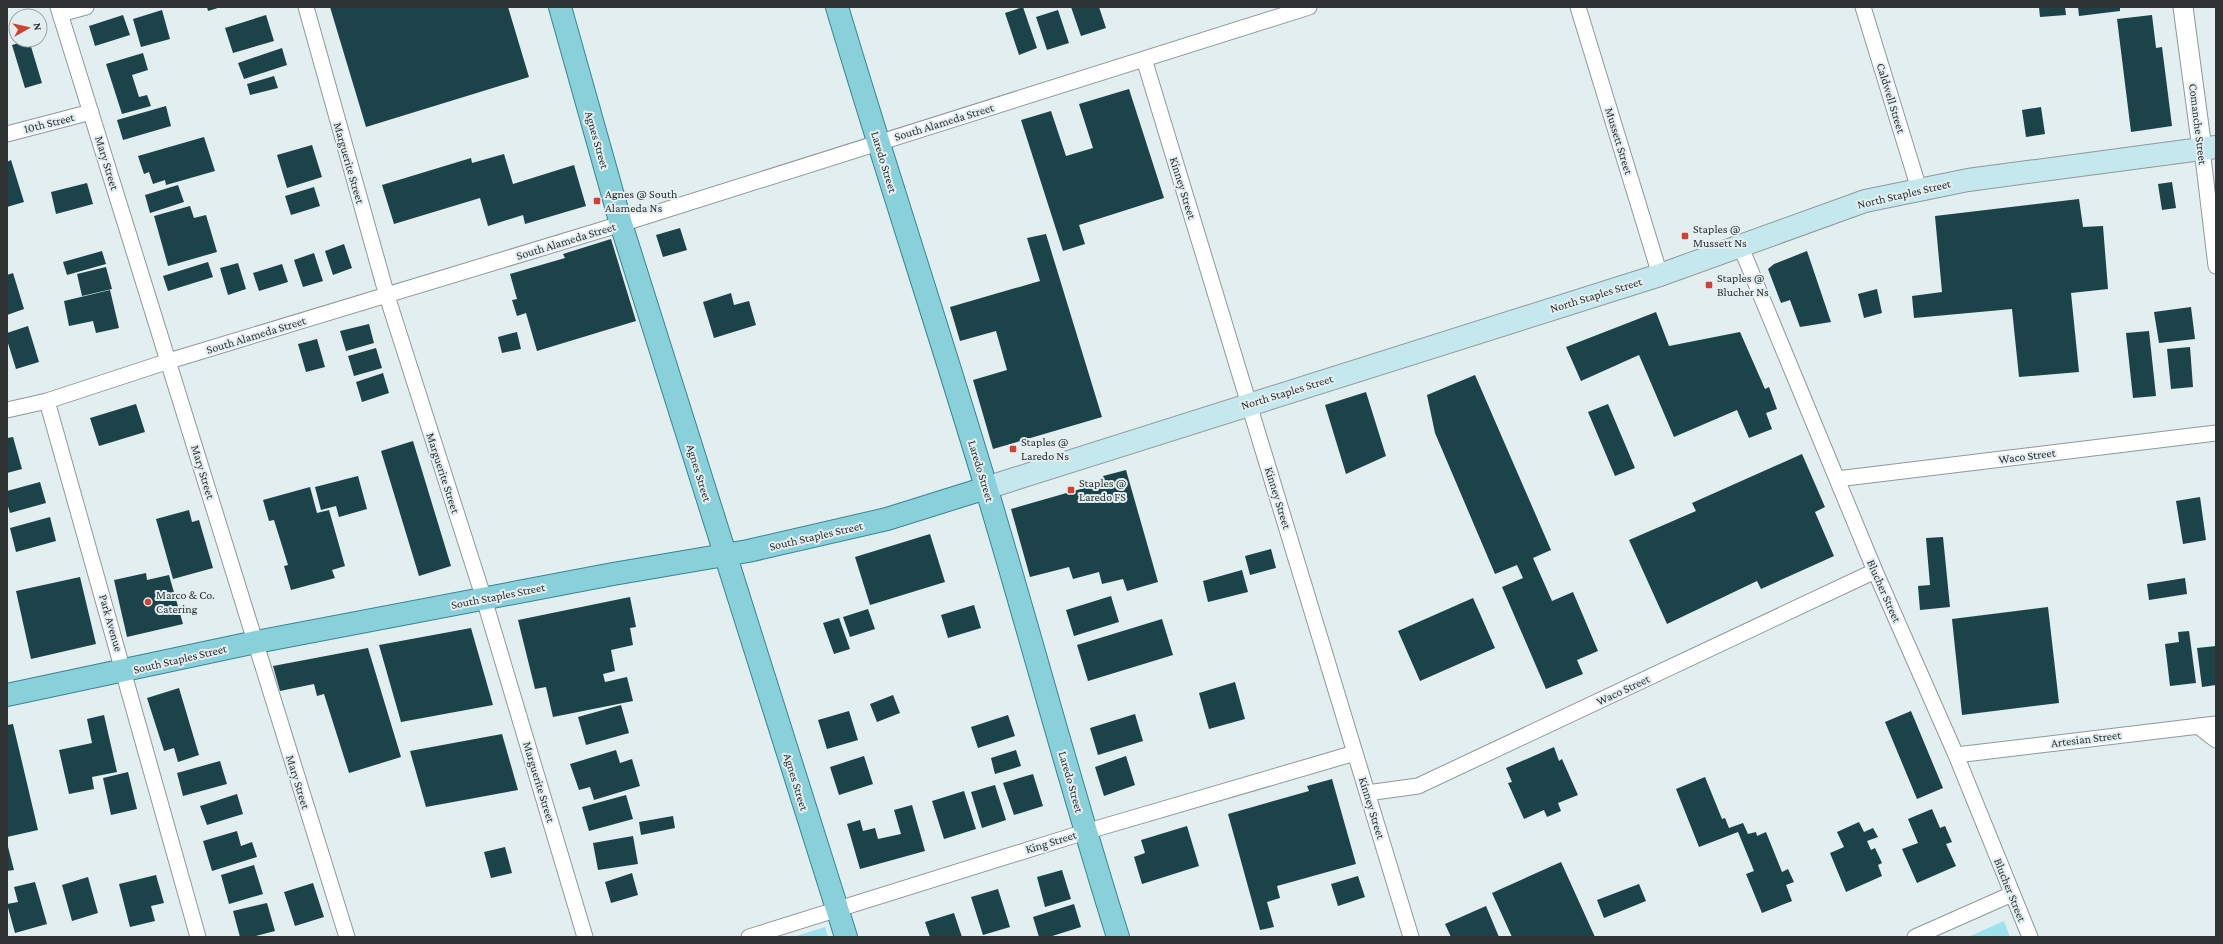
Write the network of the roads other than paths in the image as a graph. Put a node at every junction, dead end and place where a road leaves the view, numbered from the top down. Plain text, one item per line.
1 (86, 7) edge
2 (306, 7) edge
3 (560, 7) edge
4 (837, 7) edge
5 (1309, 7) edge
6 (1578, 7) edge
7 (1863, 7) edge
8 (2183, 7) edge
9 (59, 11) edge
10 (1144, 59) junction
11 (91, 112) junction
12 (7, 134) edge
13 (878, 143) junction
14 (2209, 148) edge
15 (1919, 189) junction
16 (621, 224) junction
17 (1740, 245) junction
18 (2216, 266) edge
19 (1660, 275) junction
20 (386, 296) junction
21 (169, 361) junction
22 (47, 401) junction
23 (1249, 404) junction
24 (7, 410) edge
25 (2216, 434) edge
26 (1837, 479) junction
27 (986, 488) junction
28 (725, 556) junction
29 (1875, 571) junction
30 (484, 599) junction
31 (256, 642) junction
32 (124, 671) junction
33 (7, 695) edge
34 (2216, 724) edge
35 (2198, 726) junction
36 (2216, 740) edge
37 (1356, 753) junction
38 (1956, 755) junction
39 (1367, 793) junction
40 (1085, 832) junction
41 (2012, 894) junction
42 (836, 909) junction
43 (193, 936) edge
44 (347, 937) edge
45 (585, 937) edge
46 (749, 937) edge
47 (846, 937) edge
48 (1118, 937) edge
49 (1411, 937) edge
50 (1915, 937) edge
51 (2030, 937) edge

1 - 9 street
2 - 20 street, Marguerite Street
3 - 16 main road, Agnes Street
4 - 13 main road, Laredo Street
5 - 10 street, South Alameda Street
6 - 19 street, Mussett Street
7 - 15 street, Caldwell Street
8 - 14 street, Comanche Street
9 - 11 street, Mary Street
10 - 13 street, South Alameda Street
10 - 23 street, Kinney Street
11 - 12 street, 10th Street
11 - 21 street, Mary Street
13 - 16 street, South Alameda Street
13 - 27 main road, Laredo Street
14 - 15 main road, North Staples Street
14 - 18 street, Comanche Street
15 - 17 main road, North Staples Street
16 - 20 street, South Alameda Street
16 - 28 main road, Agnes Street
17 - 19 main road, North Staples Street
17 - 26 street, Blucher Street
19 - 23 main road, North Staples Street
20 - 21 street, South Alameda Street
20 - 30 street, Marguerite Street
21 - 22 street, South Alameda Street
21 - 31 street, Mary Street
22 - 24 street, South Alameda Street
22 - 32 street, Park Avenue
23 - 27 main road, North Staples Street
23 - 37 street, Kinney Street
25 - 26 street, Waco Street
26 - 29 street, Blucher Street
27 - 28 main road, South Staples Street
27 - 40 main road, Laredo Street
28 - 30 main road, South Staples Street
28 - 42 main road, Agnes Street
29 - 38 street, Blucher Street
29 - 39 street, Waco Street
30 - 31 main road, South Staples Street
30 - 45 street, Marguerite Street
31 - 32 main road, South Staples Street
31 - 44 street, Mary Street
32 - 33 main road, South Staples Street
32 - 43 street, Park Avenue
34 - 35 street, Artesian Street
35 - 36 street
35 - 38 street, Artesian Street
37 - 39 street, Kinney Street
37 - 40 street, King Street
38 - 41 street, Blucher Street
39 - 49 street, Kinney Street
40 - 42 street, King Street
40 - 48 main road, Laredo Street
41 - 50 street
41 - 51 street, Blucher Street
42 - 46 street, King Street
42 - 47 main road, Agnes Street

